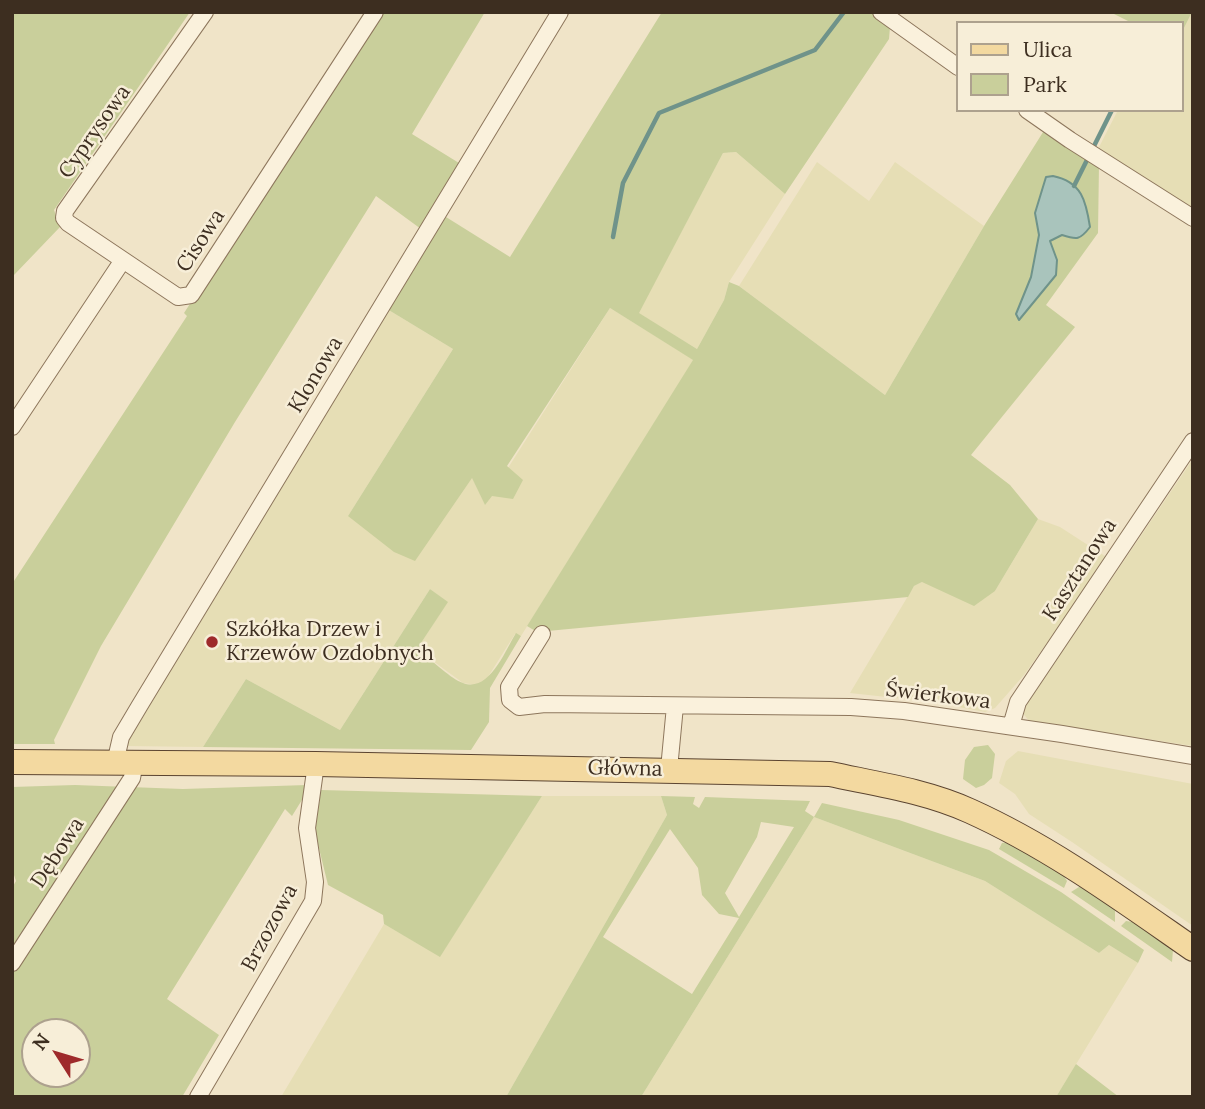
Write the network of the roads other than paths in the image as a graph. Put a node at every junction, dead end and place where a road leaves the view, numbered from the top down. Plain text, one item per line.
1 (205, 12) edge
2 (375, 12) edge
3 (560, 12) edge
4 (881, 12) edge
5 (956, 66) edge
6 (1030, 112) edge
7 (1193, 218) edge
8 (123, 260) junction
9 (12, 427) edge
10 (1193, 441) edge
11 (542, 634) dead end
12 (675, 706) junction
13 (1011, 726) junction
14 (1193, 757) edge
15 (12, 762) edge
16 (125, 763) junction
17 (316, 764) junction
18 (669, 769) junction
19 (1193, 949) edge
20 (12, 963) edge
21 (198, 1097) edge

1 - 8 street, Cyprysowa
2 - 8 street, Cisowa
3 - 16 street, Klonowa
4 - 5 street
6 - 7 street
8 - 9 street
10 - 13 street, Kasztanowa
11 - 12 street, Świerkowa
12 - 13 street, Świerkowa
12 - 18 street
13 - 14 street, Świerkowa
15 - 16 main road, Główna
16 - 17 main road, Główna
16 - 20 street, Dębowa
17 - 18 main road, Główna
17 - 21 street, Brzozowa
18 - 19 main road, Główna

